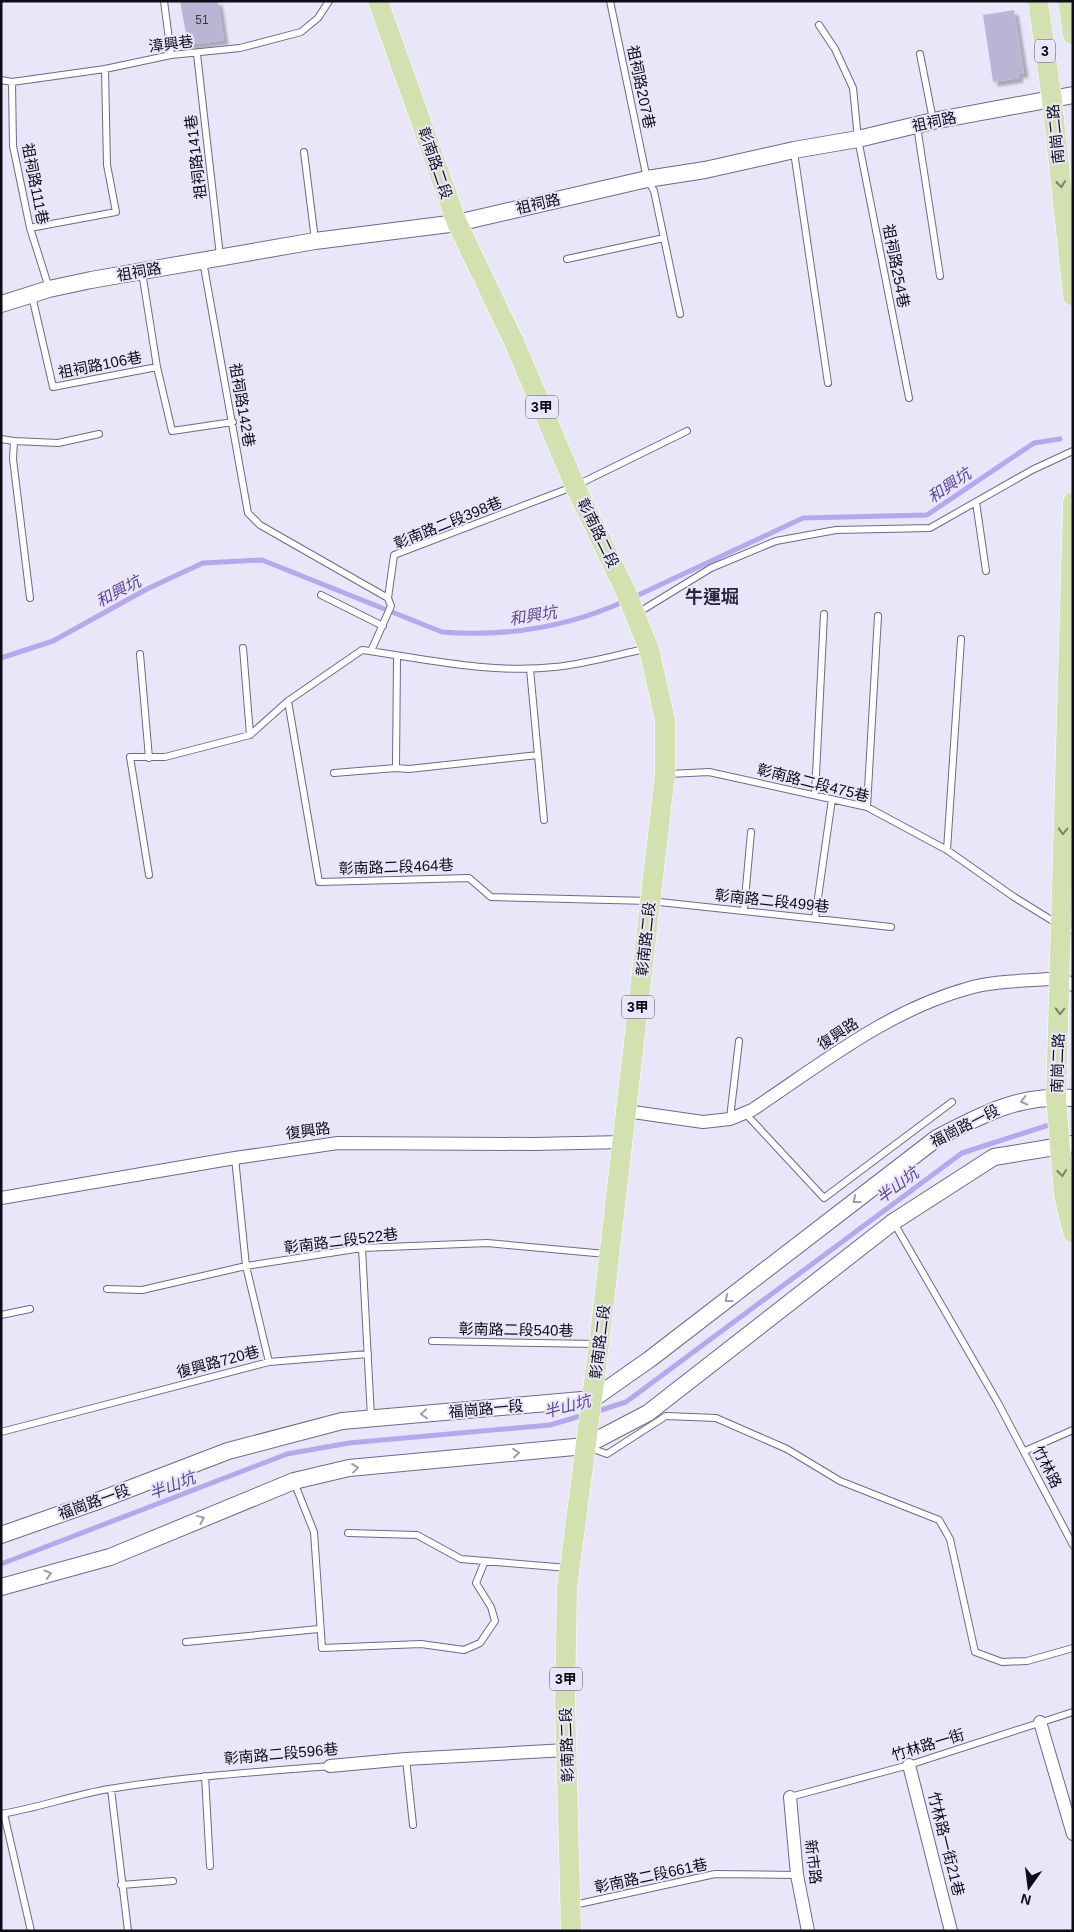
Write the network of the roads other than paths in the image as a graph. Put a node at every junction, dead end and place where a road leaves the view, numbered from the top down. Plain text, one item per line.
1 (164, 1) edge
2 (329, 1) edge
3 (378, 1) edge
4 (610, 1) edge
5 (1038, 1) edge
6 (1068, 1) edge
7 (819, 26) dead end
8 (1073, 35) edge
9 (197, 54) junction
10 (920, 54) dead end
11 (171, 55) junction
12 (105, 69) junction
13 (1, 80) edge
14 (12, 82) junction
15 (1073, 95) edge
16 (1052, 100) junction
17 (933, 121) junction
18 (916, 125) junction
19 (858, 139) junction
20 (794, 150) junction
21 (304, 152) dead end
22 (647, 178) junction
23 (456, 223) junction
24 (30, 228) junction
25 (664, 238) junction
26 (315, 241) junction
27 (221, 258) junction
28 (567, 259) dead end
29 (203, 261) junction
30 (142, 272) junction
31 (940, 276) dead end
32 (49, 288) junction
33 (32, 294) junction
34 (1073, 296) edge
35 (1, 304) edge
36 (680, 314) dead end
37 (158, 367) junction
38 (828, 383) dead end
39 (909, 398) dead end
40 (233, 422) junction
41 (688, 431) dead end
42 (99, 434) dead end
43 (1, 439) edge
44 (14, 441) junction
45 (1073, 451) edge
46 (575, 486) junction
47 (976, 502) junction
48 (1073, 502) edge
49 (986, 570) dead end
50 (321, 595) dead end
51 (30, 598) dead end
52 (388, 598) junction
53 (1071, 602) edge
54 (631, 604) junction
55 (824, 614) dead end
56 (878, 616) dead end
57 (383, 626) junction
58 (961, 639) dead end
59 (243, 648) dead end
60 (649, 649) junction
61 (372, 652) junction
62 (140, 654) dead end
63 (397, 657) junction
64 (530, 669) junction
65 (288, 701) junction
66 (250, 735) junction
67 (538, 755) junction
68 (149, 758) junction
69 (396, 768) junction
70 (334, 773) dead end
71 (665, 774) junction
72 (814, 795) junction
73 (832, 799) junction
74 (866, 807) junction
75 (544, 820) dead end
76 (751, 832) dead end
77 (947, 850) junction
78 (149, 875) dead end
79 (650, 902) junction
80 (744, 910) junction
81 (815, 918) junction
82 (891, 927) dead end
83 (1067, 928) edge
84 (1067, 982) edge
85 (739, 1041) dead end
86 (1065, 1098) edge
87 (952, 1102) dead end
88 (626, 1110) junction
89 (745, 1113) junction
90 (730, 1119) junction
91 (623, 1142) junction
92 (1066, 1145) edge
93 (235, 1158) junction
94 (1, 1198) edge
95 (893, 1222) junction
96 (1073, 1233) edge
97 (362, 1248) junction
98 (610, 1254) junction
99 (246, 1266) junction
100 (107, 1289) dead end
101 (30, 1310) dead end
102 (1, 1315) edge
103 (432, 1342) dead end
104 (600, 1344) junction
105 (368, 1354) junction
106 (269, 1362) junction
107 (371, 1419) junction
108 (589, 1421) junction
109 (1073, 1430) edge
110 (1, 1432) edge
111 (1025, 1452) junction
112 (294, 1481) junction
113 (348, 1532) dead end
114 (1, 1535) edge
115 (1073, 1546) edge
116 (485, 1561) junction
117 (569, 1568) junction
118 (1, 1587) edge
119 (319, 1628) junction
120 (186, 1642) dead end
121 (1073, 1648) edge
122 (1073, 1712) edge
123 (1040, 1722) junction
124 (566, 1750) junction
125 (406, 1759) junction
126 (909, 1765) junction
127 (330, 1766) joint
128 (206, 1776) junction
129 (111, 1789) junction
130 (790, 1797) joint
131 (2, 1814) edge
132 (412, 1825) dead end
133 (1073, 1834) edge
134 (210, 1866) dead end
135 (797, 1875) junction
136 (173, 1881) dead end
137 (121, 1885) junction
138 (570, 1906) junction
139 (31, 1931) edge
140 (128, 1931) edge
141 (571, 1931) edge
142 (808, 1931) edge
143 (951, 1931) edge

1 - 11 lane
2 - 9 lane, 漳興巷
3 - 23 main road, 彰南路二段 / 3甲
4 - 22 lane, 祖祠路207巷
5 - 16 main road, 南崗二路 / 3
6 - 8 main road, 3
7 - 19 lane, 祖祠路254巷
9 - 11 lane, 漳興巷
9 - 27 lane, 祖祠路141巷
10 - 17 lane
11 - 12 lane, 漳興巷
12 - 14 lane, 漳興巷
12 - 24 lane
13 - 14 lane, 漳興巷
14 - 24 lane, 祖祠路111巷
15 - 16 street, 祖祠路
16 - 17 street, 祖祠路
16 -> 34 main road, 南崗二路 / 3
17 - 18 street, 祖祠路
18 - 19 street, 祖祠路
18 - 31 lane
19 - 20 street, 祖祠路
19 - 39 lane, 祖祠路254巷
20 - 22 street, 祖祠路
20 - 38 lane
21 - 26 lane
22 - 23 street, 祖祠路
22 - 25 lane, 祖祠路207巷
23 - 26 street, 祖祠路
23 - 46 main road, 彰南路二段 / 3甲
24 - 32 lane, 祖祠路111巷
25 - 28 lane
25 - 36 lane, 祖祠路207巷
26 - 27 street, 祖祠路
27 - 29 street, 祖祠路
29 - 30 street, 祖祠路
29 - 40 lane, 祖祠路142巷
30 - 32 street, 祖祠路
30 - 37 lane
32 - 33 street, 祖祠路
33 - 35 street, 祖祠路
33 - 37 lane, 祖祠路106巷
37 - 40 lane
40 - 52 lane, 祖祠路142巷
41 - 46 lane
42 - 44 lane
43 - 44 lane
44 - 51 lane
45 - 47 lane
46 - 52 lane, 彰南路二段398巷
46 - 54 main road, 彰南路二段 / 3甲
47 - 49 lane
47 - 54 lane
48 - 53 main road, 南崗二路
50 - 57 lane
52 - 57 lane, 彰南路二段398巷
53 -> 83 main road, 南崗二路
54 - 60 main road, 彰南路二段 / 3甲
55 - 72 lane
56 - 74 lane
57 - 61 lane, 彰南路二段398巷
58 - 77 lane
59 - 66 lane
60 - 64 lane
60 - 71 main road, 彰南路二段 / 3甲
61 - 63 lane
61 - 65 lane
62 - 68 lane
63 - 64 lane
63 - 69 lane
64 - 67 lane
65 - 66 lane
65 - 79 lane, 彰南路二段464巷
66 - 68 lane
67 - 69 lane
67 - 75 lane
68 - 78 lane
69 - 70 lane
71 - 72 lane, 彰南路二段475巷
71 - 79 main road, 彰南路二段 / 3甲
72 - 73 lane, 彰南路二段475巷
73 - 74 lane, 彰南路二段475巷
73 - 81 lane
74 - 77 lane, 彰南路二段475巷
76 - 80 lane
77 - 83 lane, 彰南路二段475巷
79 - 80 lane, 彰南路二段499巷
79 - 88 main road, 彰南路二段 / 3甲
80 - 81 lane, 彰南路二段499巷
81 - 82 lane, 彰南路二段499巷
83 - 84 main road, 南崗二路
84 -> 86 main road, 南崗二路
84 - 89 street, 復興路
85 - 90 lane
86 - 92 main road, 南崗二路
86 -> 108 street, 福崗路一段
87 - 89 lane
88 - 90 street, 復興路
88 - 91 main road, 彰南路二段 / 3甲
89 - 90 street, 復興路
91 - 93 street, 復興路
91 - 98 main road, 彰南路二段 / 3甲
92 - 95 street, 福崗路一段
92 -> 96 main road, 南崗二路
93 - 94 street, 復興路
93 - 99 lane, 復興路720巷
95 - 108 street, 福崗路一段
95 - 111 lane, 竹林路
97 - 98 lane, 彰南路二段522巷
97 - 99 lane, 彰南路二段522巷
97 - 105 lane
98 - 104 main road, 彰南路二段 / 3甲
99 - 100 lane, 彰南路二段522巷
99 - 106 lane, 復興路720巷
101 - 102 lane
103 - 104 lane, 彰南路二段540巷
104 - 108 main road, 彰南路二段 / 3甲
105 - 106 lane
105 - 107 lane
106 - 110 lane, 復興路720巷
108 -> 107 street, 福崗路一段
107 - 114 street, 福崗路一段
112 -> 108 street, 福崗路一段
108 - 117 main road, 彰南路二段 / 3甲
108 - 121 lane
109 - 111 lane
111 - 115 lane, 竹林路
118 -> 112 street, 福崗路一段
112 - 119 lane
113 - 116 lane
116 - 117 lane
116 - 119 lane
117 - 124 main road, 彰南路二段 / 3甲
119 - 120 lane
122 - 123 lane, 竹林路一街
123 - 126 lane, 竹林路一街
123 - 133 street
124 - 125 street, 彰南路二段596巷
124 - 138 main road, 彰南路二段 / 3甲
125 - 127 street, 彰南路二段596巷
125 - 132 lane
126 - 130 lane, 竹林路一街
126 - 143 street, 竹林路一街21巷
127 - 128 lane, 彰南路二段596巷
128 - 129 lane, 彰南路二段596巷
128 - 134 lane
129 - 131 lane, 彰南路二段596巷
129 - 137 lane
130 - 135 street, 新市路
131 - 139 lane
135 - 138 lane, 彰南路二段661巷
135 - 142 street, 新市路
136 - 137 lane
137 - 140 lane
138 - 141 main road, 彰南路二段 / 3甲

